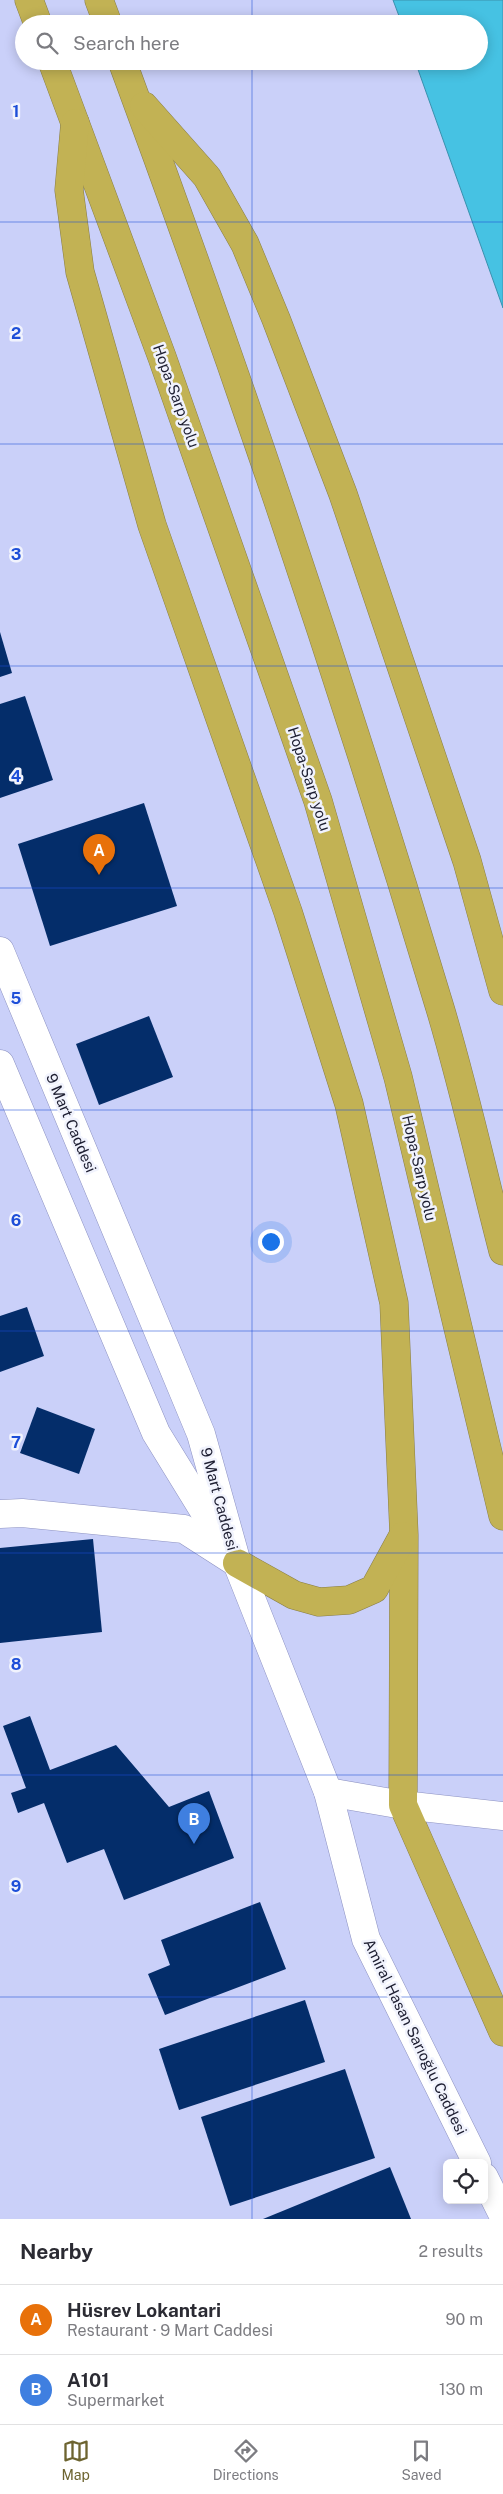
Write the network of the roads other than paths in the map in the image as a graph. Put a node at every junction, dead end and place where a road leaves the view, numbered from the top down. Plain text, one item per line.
1 (29, 0) edge
2 (99, 0) edge
3 (35, 15) edge
4 (105, 15) edge
5 (55, 70) edge
6 (125, 70) edge
7 (134, 94) junction
8 (74, 123) junction
9 (0, 951) edge
10 (503, 991) edge
11 (0, 1064) edge
12 (503, 1251) edge
13 (0, 1514) edge
14 (503, 1516) edge
15 (404, 1535) junction
16 (237, 1563) junction
17 (328, 1792) junction
18 (403, 1805) junction
19 (503, 1816) edge
20 (503, 2032) edge
21 (475, 2159) edge
22 (488, 2185) edge
23 (503, 2215) edge

1 - 3 highway
2 - 4 highway
5 - 8 highway, Hopa-Sarp yolu
6 - 7 highway
7 - 10 highway
7 - 12 highway
8 - 14 highway, Hopa-Sarp yolu
8 - 15 highway
9 - 16 main road, 9 Mart Caddesi
11 - 16 main road, 9 Mart Caddesi
13 - 16 main road
15 - 16 highway
15 - 18 highway
16 - 17 main road, Amiral Hasan Sarıoğlu Caddesi
17 - 18 main road
17 - 21 main road, Amiral Hasan Sarıoğlu Caddesi
18 - 19 main road
18 - 20 highway
22 - 23 main road

